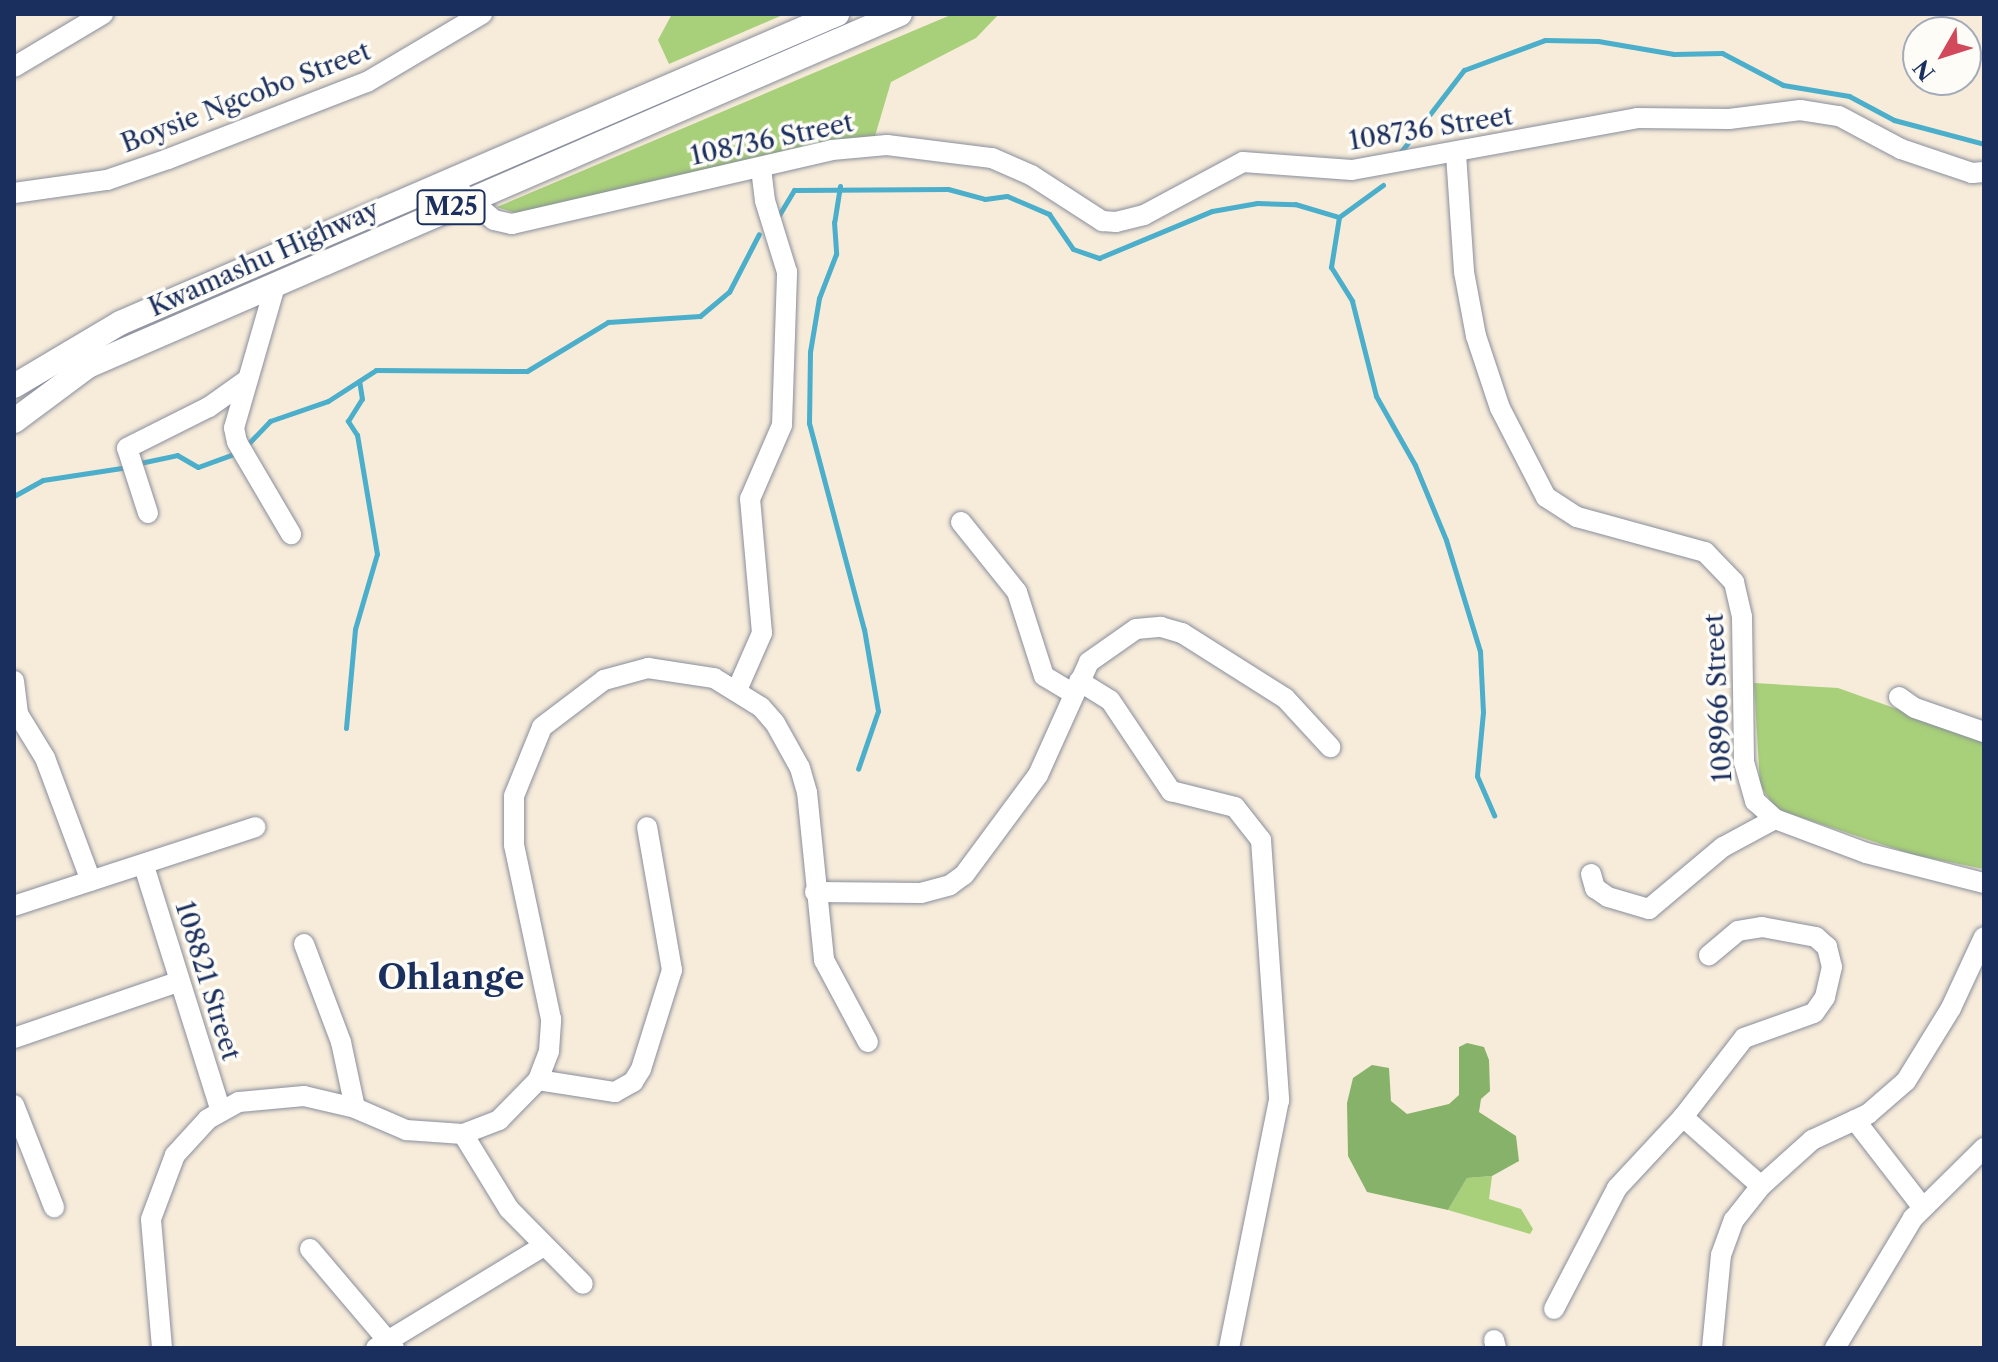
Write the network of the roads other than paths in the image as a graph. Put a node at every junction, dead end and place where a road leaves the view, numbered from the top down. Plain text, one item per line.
1 (103, 14) edge
2 (482, 14) edge
3 (837, 14) edge
4 (900, 14) edge
5 (14, 67) edge
6 (1456, 154) junction
7 (761, 167) junction
8 (1984, 172) edge
9 (449, 181) junction
10 (14, 193) edge
11 (469, 199) junction
12 (275, 286) junction
13 (247, 380) junction
14 (14, 386) edge
15 (14, 421) edge
16 (148, 513) dead end
17 (961, 522) dead end
18 (291, 534) dead end
19 (14, 681) edge
20 (1077, 688) junction
21 (737, 690) junction
22 (1899, 697) dead end
23 (1984, 732) edge
24 (1330, 747) dead end
25 (1775, 819) junction
26 (255, 827) dead end
27 (647, 827) dead end
28 (144, 866) junction
29 (1591, 874) dead end
30 (91, 881) junction
31 (1984, 883) edge
32 (815, 892) junction
33 (14, 906) edge
34 (1984, 937) edge
35 (304, 944) dead end
36 (1709, 955) dead end
37 (178, 982) junction
38 (14, 1038) edge
39 (868, 1042) dead end
40 (538, 1080) junction
41 (14, 1105) edge
42 (355, 1108) junction
43 (221, 1111) junction
44 (1683, 1117) junction
45 (1855, 1120) junction
46 (463, 1134) junction
47 (1984, 1148) edge
48 (1761, 1186) junction
49 (54, 1207) dead end
50 (1923, 1208) junction
51 (544, 1246) junction
52 (310, 1249) dead end
53 (583, 1284) dead end
54 (1554, 1309) dead end
55 (386, 1346) edge
56 (162, 1348) edge
57 (1229, 1348) edge
58 (1712, 1348) edge
59 (1835, 1348) edge

1 - 5 street
2 - 10 street, Boysie Ngcobo Street
3 - 9 main road, Kwamashu Highway / M25
4 - 11 main road, Kwamashu Highway / M25
6 - 7 street, 108736 Street
6 - 8 street, 108736 Street
6 - 25 street, 108966 Street
7 - 11 street, 108736 Street
7 - 21 street
9 - 11 street, 108736 Street
9 - 14 main road, Kwamashu Highway / M25
11 - 12 main road, Kwamashu Highway / M25
12 - 13 street
12 - 15 main road, Kwamashu Highway / M25
13 - 16 street
13 - 18 street
17 - 20 street
19 - 30 street
20 - 24 street
20 - 32 street
20 - 57 street
21 - 32 street
21 - 40 street
22 - 23 street
25 - 29 street
25 - 31 street, 108966 Street
26 - 28 street
27 - 40 street
28 - 30 street
28 - 37 street, 108821 Street
30 - 33 street
32 - 39 street
34 - 45 street
35 - 42 street
36 - 44 street
37 - 38 street
37 - 43 street, 108821 Street
40 - 46 street
41 - 49 street
42 - 43 street
42 - 46 street
43 - 56 street
44 - 48 street
44 - 54 street
45 - 48 street
45 - 50 street
46 - 51 street
47 - 50 street
48 - 58 street
50 - 59 street
51 - 53 street
51 - 55 street
52 - 55 street

